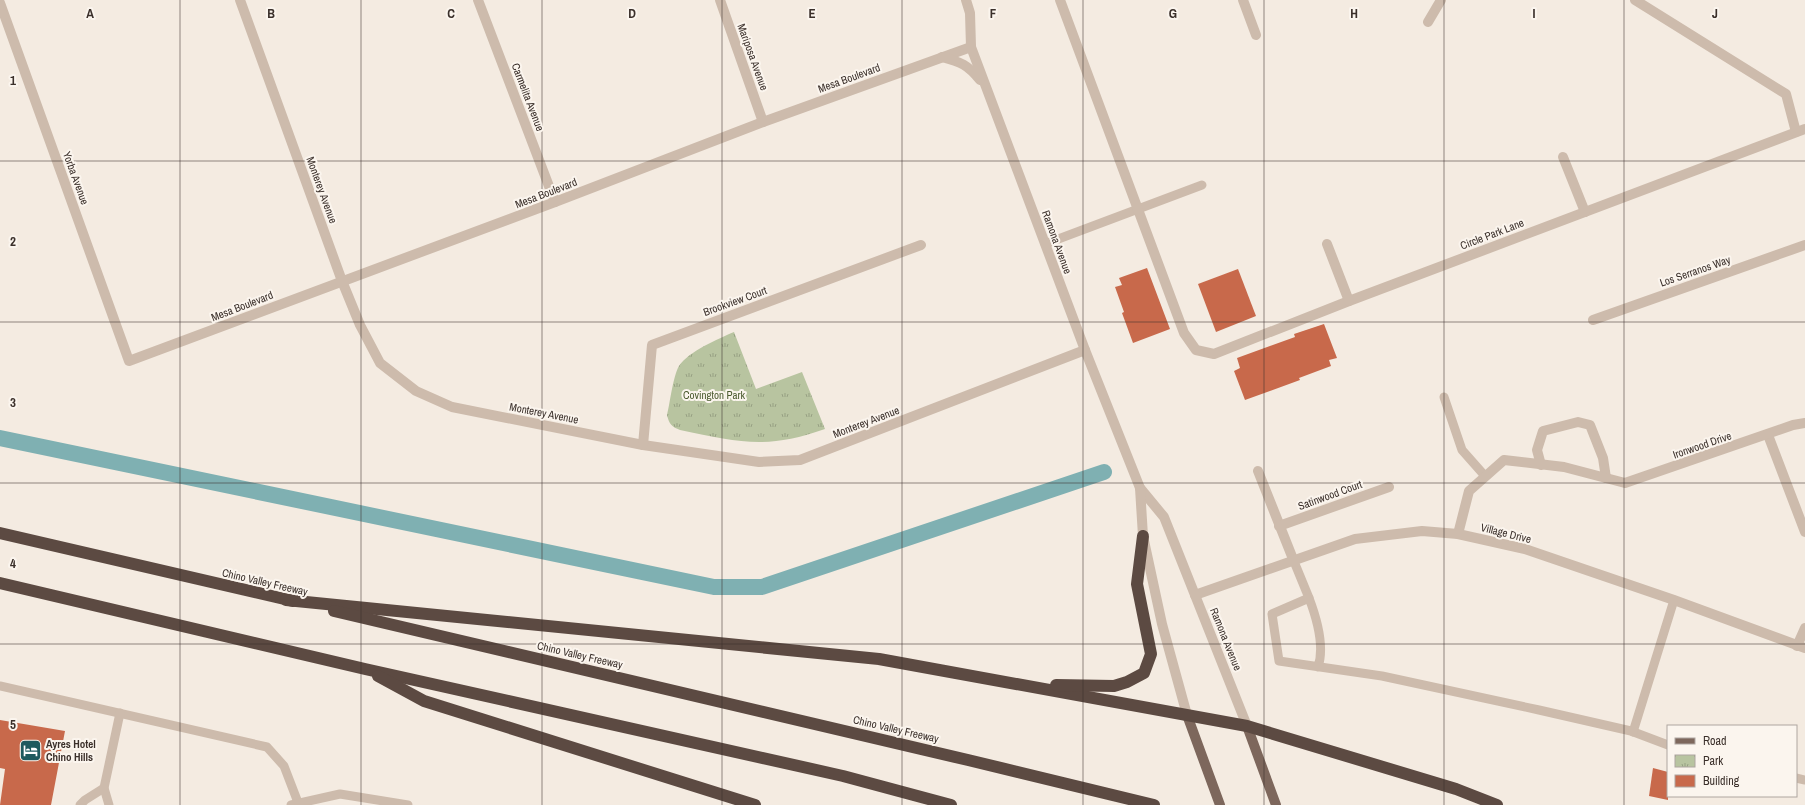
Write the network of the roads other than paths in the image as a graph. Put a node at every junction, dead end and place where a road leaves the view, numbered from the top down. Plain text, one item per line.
1 (240, 0) edge
2 (478, 0) edge
3 (720, 0) edge
4 (966, 0) edge
5 (1060, 0) edge
6 (1243, 0) edge
7 (1441, 0) edge
8 (1635, 0) edge
9 (0, 2) edge
10 (1428, 22) dead end
11 (1256, 35) dead end
12 (971, 47) junction
13 (942, 57) junction
14 (991, 99) junction
15 (763, 122) junction
16 (1801, 131) edge
17 (1563, 157) dead end
18 (1202, 184) dead end
19 (555, 202) junction
20 (1137, 209) junction
21 (1585, 212) junction
22 (1046, 244) junction
23 (1327, 244) dead end
24 (921, 245) dead end
25 (1805, 245) edge
26 (342, 281) junction
27 (1349, 301) junction
28 (1593, 320) dead end
29 (1085, 350) junction
30 (129, 362) joint
31 (1444, 398) dead end
32 (1805, 423) edge
33 (1768, 435) junction
34 (643, 445) junction
35 (1541, 464) junction
36 (1258, 471) dead end
37 (1485, 476) junction
38 (1606, 478) junction
39 (1389, 487) dead end
40 (1140, 488) junction
41 (1280, 526) junction
42 (1805, 532) edge
43 (0, 533) edge
44 (1458, 534) junction
45 (1143, 536) junction
46 (1293, 559) junction
47 (0, 583) edge
48 (1195, 595) junction
49 (1309, 598) junction
50 (286, 600) junction
51 (1674, 600) junction
52 (1805, 628) edge
53 (1801, 647) edge
54 (1318, 668) junction
55 (365, 669) junction
56 (1017, 684) junction
57 (0, 686) edge
58 (120, 713) junction
59 (1187, 715) junction
60 (1247, 726) junction
61 (1633, 732) junction
62 (1667, 745) edge
63 (104, 788) junction
64 (296, 804) edge
65 (80, 805) edge
66 (109, 805) edge
67 (408, 805) edge
68 (755, 805) edge
69 (951, 805) edge
70 (1154, 805) edge
71 (1220, 805) edge
72 (1276, 805) edge
73 (1497, 805) edge

1 - 26 street, Monterey Avenue
2 - 19 street, Carmelita Avenue
3 - 15 street, Mariposa Avenue
4 - 12 street, Ramona Avenue
5 - 20 street
6 - 11 street
7 - 10 street
8 - 16 street, Circle Park Lane
9 - 30 street, Yorba Avenue
12 - 13 street, Mesa Boulevard
12 - 14 street, Ramona Avenue
13 - 14 street
13 - 15 street, Mesa Boulevard
14 - 22 street, Ramona Avenue
15 - 19 street, Mesa Boulevard
16 - 21 street, Circle Park Lane
17 - 21 street
18 - 20 lane
19 - 26 street, Mesa Boulevard
20 - 22 lane
20 - 27 street, Circle Park Lane
21 - 27 street, Circle Park Lane
22 - 29 street, Ramona Avenue
23 - 27 street
24 - 34 street, Brookview Court
25 - 28 street, Los Serranos Way
26 - 30 street, Mesa Boulevard
26 - 34 street, Monterey Avenue
29 - 34 street, Monterey Avenue
29 - 40 street, Ramona Avenue
31 - 37 lane
32 - 33 street, Ironwood Drive
33 - 38 street, Ironwood Drive
33 - 42 street
35 - 37 street, Ironwood Drive
35 - 38 street, Ironwood Drive
35 - 38 street
36 - 41 street
37 - 44 street, Ironwood Drive
39 - 41 street, Satinwood Court
40 - 45 street, Ramona Avenue
40 - 48 street, Ramona Avenue
41 - 46 street
43 - 50 highway, Chino Valley Freeway
44 - 46 street, Village Drive
44 - 51 street, Village Drive
45 - 56 highway
45 - 59 street, Ramona Avenue
46 - 48 street, Village Drive
46 - 49 lane
47 - 55 highway
48 - 60 street, Ramona Avenue
49 - 54 lane
49 - 54 lane
50 - 56 highway
50 - 70 highway, Chino Valley Freeway
51 - 53 street, Village Drive
51 - 61 lane
52 - 53 street
54 - 61 lane
55 - 68 highway
55 - 69 highway
56 - 59 highway
57 - 58 lane
58 - 63 lane
58 - 64 lane
59 - 60 highway
59 - 71 main road, Ramona Avenue
60 - 72 main road, Ramona Avenue
60 - 73 highway
61 - 62 lane
63 - 65 lane
63 - 66 lane
64 - 67 lane

